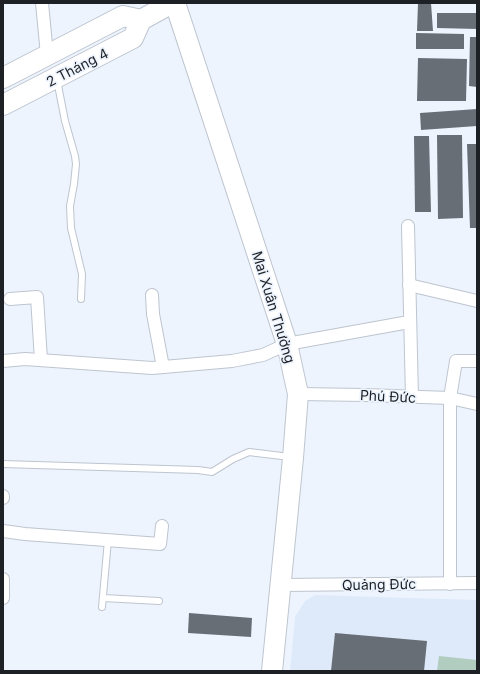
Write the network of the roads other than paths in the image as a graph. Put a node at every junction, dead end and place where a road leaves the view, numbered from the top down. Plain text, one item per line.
1 (42, 3) edge
2 (172, 3) edge
3 (175, 3) edge
4 (141, 20) junction
5 (48, 55) junction
6 (56, 77) junction
7 (3, 78) edge
8 (3, 105) edge
9 (408, 226) dead end
10 (409, 285) junction
11 (152, 295) dead end
12 (10, 299) dead end
13 (81, 299) dead end
14 (477, 301) edge
15 (409, 322) junction
16 (287, 344) junction
17 (41, 360) junction
18 (3, 361) edge
19 (477, 361) edge
20 (163, 367) junction
21 (298, 394) junction
22 (412, 397) junction
23 (450, 398) junction
24 (477, 404) edge
25 (293, 458) junction
26 (3, 464) edge
27 (162, 526) dead end
28 (3, 531) edge
29 (108, 540) junction
30 (3, 579) edge
31 (477, 583) edge
32 (450, 584) junction
33 (280, 585) junction
34 (3, 598) edge
35 (103, 598) junction
36 (159, 601) dead end
37 (102, 607) dead end
38 (272, 671) edge

1 - 5 street
2 - 4 main road
3 - 16 main road, Mai Xuân Thưởng
4 - 5 main road, 2 Tháng 4
4 - 6 main road, 2 Tháng 4
5 - 7 main road, 2 Tháng 4
6 - 8 main road, 2 Tháng 4
6 - 13 lane
9 - 10 street
10 - 14 street
10 - 15 street
11 - 20 street
12 - 17 street
15 - 16 street
15 - 22 street
16 - 20 street
16 - 21 main road, Mai Xuân Thưởng
17 - 18 street
17 - 20 street
19 - 23 street
21 - 22 street, Phú Đức
21 - 25 main road, Mai Xuân Thưởng
22 - 23 street, Phú Đức
23 - 24 street, Phú Đức
23 - 32 street
25 - 26 lane
25 - 33 main road, Mai Xuân Thưởng
27 - 29 street
28 - 29 street
29 - 35 lane
30 - 34 street
31 - 32 street, Quảng Đức
32 - 33 street, Quảng Đức
33 - 38 main road, Mai Xuân Thưởng
35 - 36 lane
35 - 37 lane

